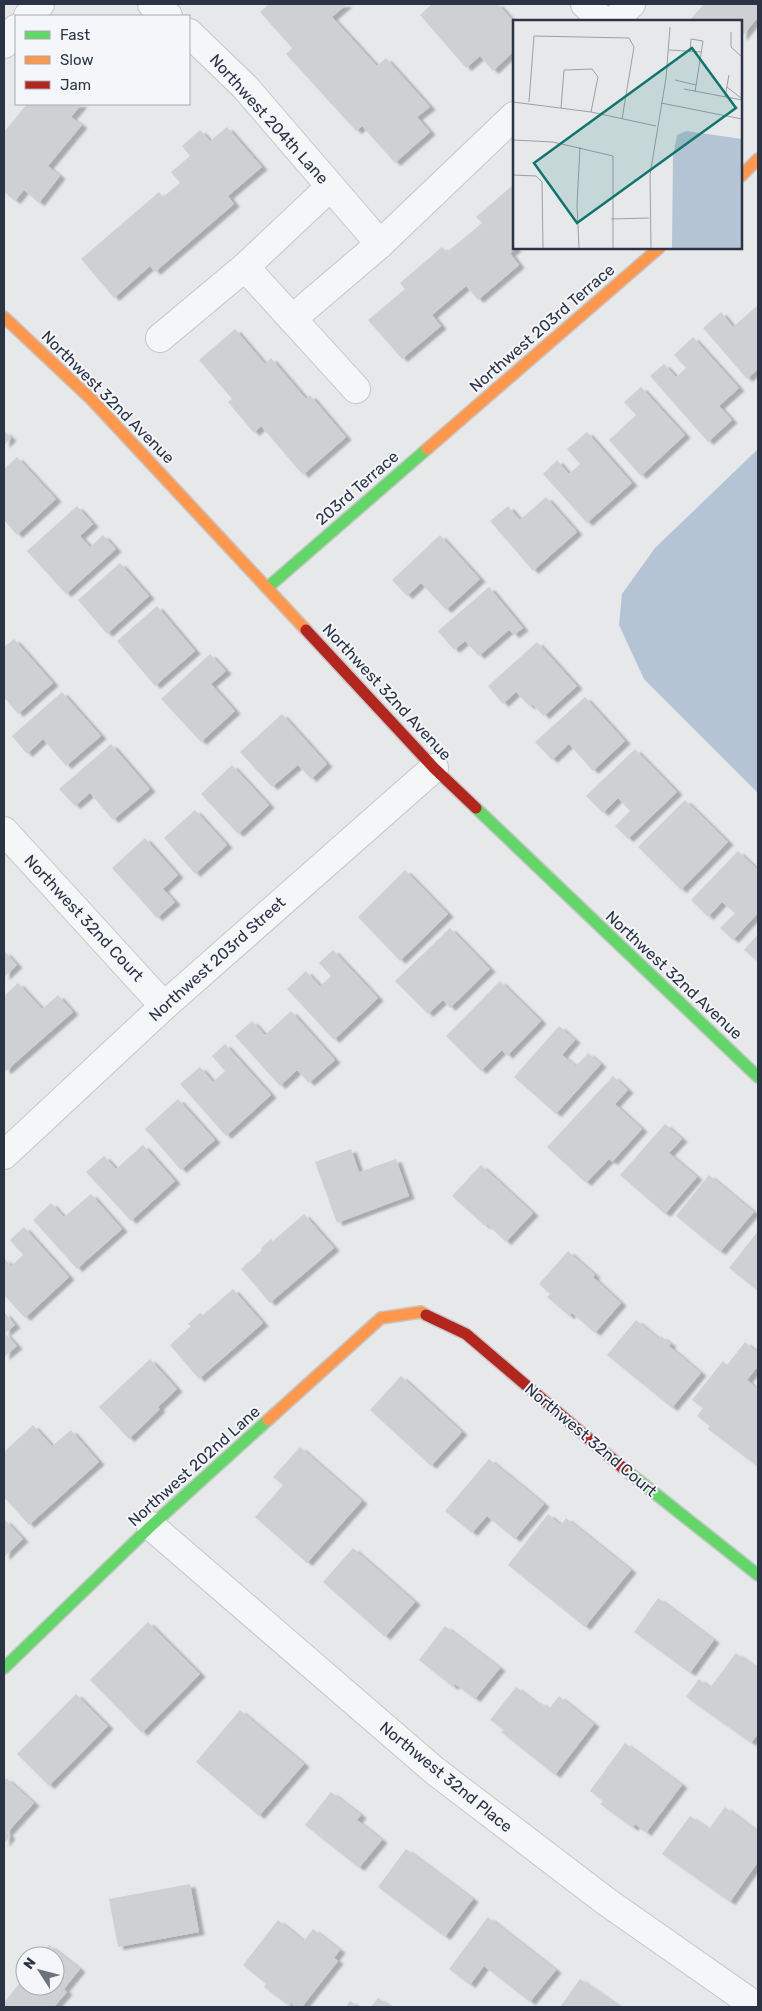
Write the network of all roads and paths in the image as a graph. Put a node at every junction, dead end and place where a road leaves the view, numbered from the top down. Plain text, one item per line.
1 (40, 4) edge
2 (152, 4) edge
3 (586, 4) edge
4 (631, 4) edge
5 (29, 15) edge
6 (167, 15) edge
7 (602, 20) edge
8 (615, 20) edge
9 (190, 34) edge
10 (513, 117) edge
11 (758, 159) edge
12 (742, 175) edge
13 (330, 187) junction
14 (380, 244) junction
15 (658, 249) edge
16 (245, 267) junction
17 (4, 317) edge
18 (292, 319) junction
19 (160, 338) dead end
20 (356, 389) dead end
21 (468, 413) joint
22 (267, 588) junction
23 (434, 768) junction
24 (4, 831) edge
25 (164, 1006) junction
26 (758, 1077) edge
27 (4, 1155) edge
28 (420, 1312) joint
29 (151, 1526) junction
30 (758, 1575) edge
31 (4, 1668) edge
32 (757, 2007) edge

1 - 5 street
2 - 6 street
3 - 7 street
4 - 8 street
9 - 13 street, Northwest 204th Lane
10 - 14 street
11 - 12 street
13 - 14 street
13 - 16 street, Northwest 204th Lane
14 - 18 street
15 - 21 street, Northwest 203rd Terrace
16 - 18 street
16 - 19 street, Northwest 204th Lane
17 - 22 street, Northwest 32nd Avenue
18 - 20 street
21 - 22 street, 203rd Terrace
22 - 23 street, Northwest 32nd Avenue
23 - 25 street, Northwest 203rd Street
23 - 26 street, Northwest 32nd Avenue
24 - 25 street, Northwest 32nd Court
25 - 27 street, Northwest 203rd Street
28 - 29 street, Northwest 202nd Lane
28 - 30 street, Northwest 32nd Court
29 - 31 street, Northwest 202nd Lane
29 - 32 street, Northwest 32nd Place

